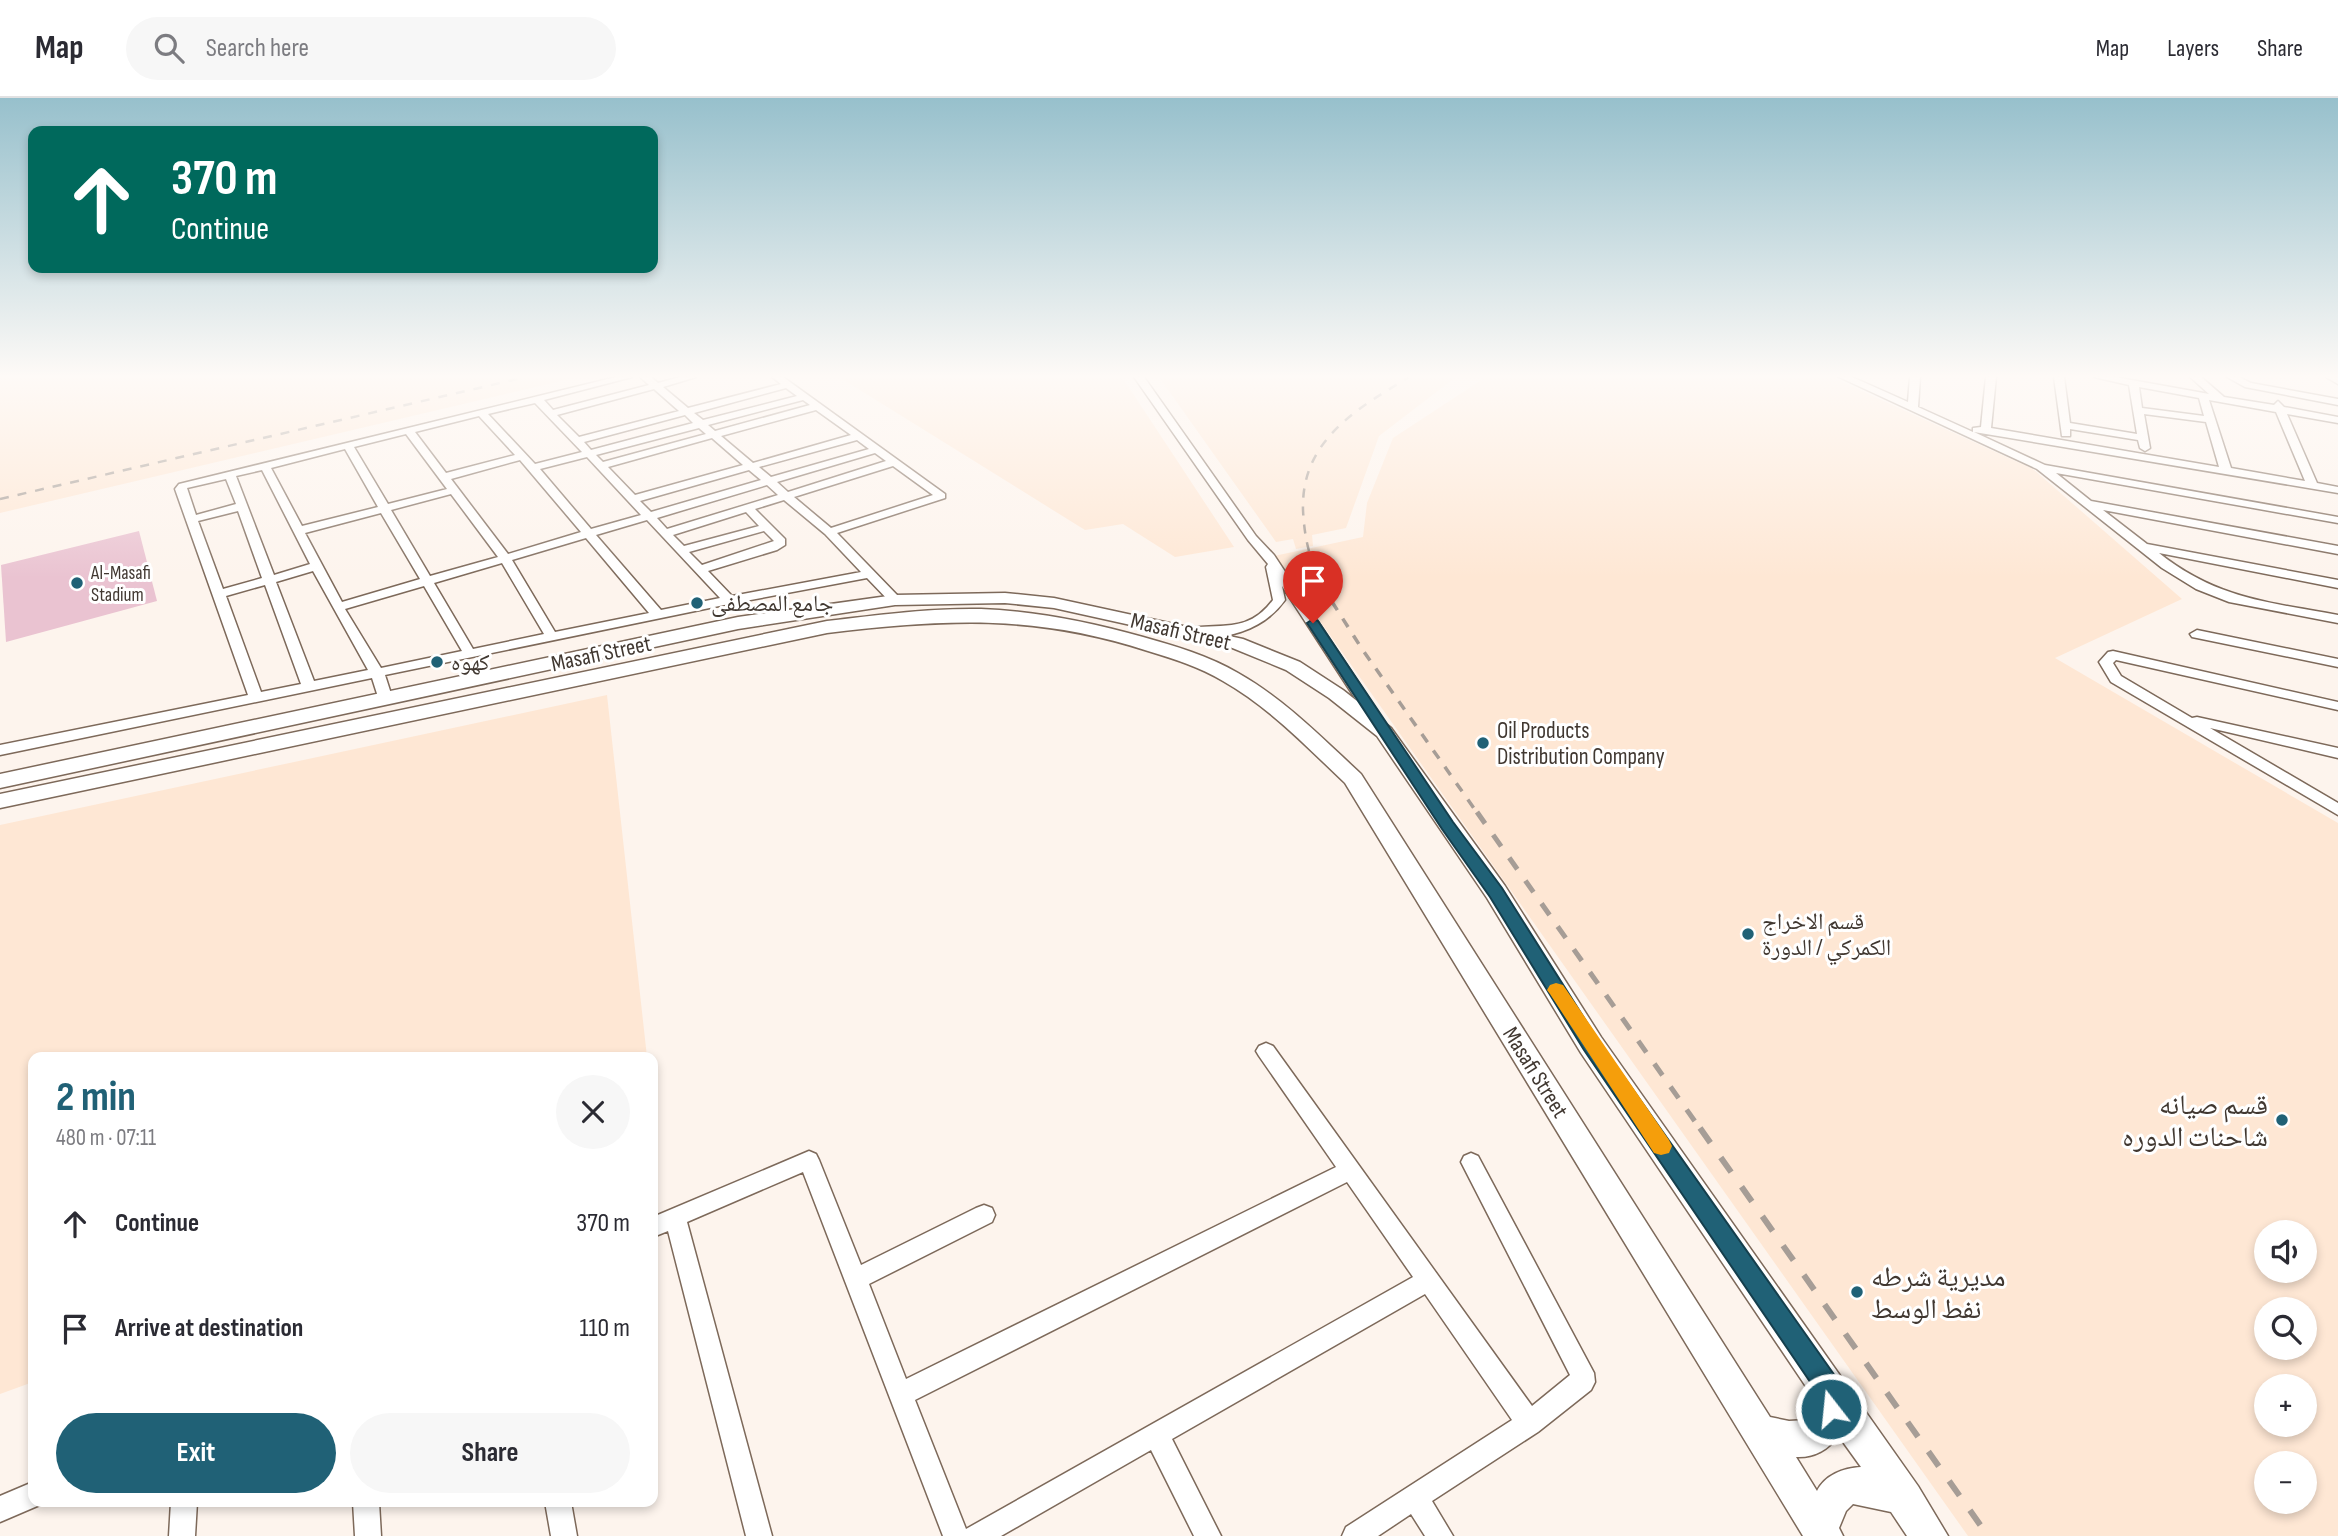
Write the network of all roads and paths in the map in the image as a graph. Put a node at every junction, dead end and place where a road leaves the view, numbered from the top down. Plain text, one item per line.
1 (356, 444) edge
2 (419, 444) edge
3 (508, 444) edge
4 (580, 444) edge
5 (624, 444) edge
6 (677, 444) edge
7 (725, 444) edge
8 (831, 444) edge
9 (872, 444) edge
10 (1186, 444) edge
11 (1991, 444) edge
12 (2073, 444) edge
13 (2144, 444) edge
14 (2218, 444) edge
15 (2294, 444) edge
16 (348, 446) junction
17 (879, 449) junction
18 (590, 453) junction
19 (519, 457) junction
20 (2146, 457) junction
21 (895, 462) junction
22 (603, 465) junction
23 (265, 466) junction
24 (751, 467) junction
25 (2041, 467) junction
26 (533, 468) junction
27 (2226, 471) junction
28 (230, 474) junction
29 (444, 477) junction
30 (769, 481) junction
31 (2312, 485) junction
32 (454, 490) junction
33 (2338, 490) edge
34 (786, 495) junction
35 (634, 499) junction
36 (2087, 504) junction
37 (242, 506) junction
38 (385, 507) junction
39 (747, 507) junction
40 (650, 516) junction
41 (193, 519) junction
42 (2338, 520) edge
43 (767, 527) junction
44 (298, 531) junction
45 (829, 532) junction
46 (666, 533) junction
47 (588, 534) junction
48 (2141, 546) junction
49 (682, 550) junction
50 (2338, 550) edge
51 (504, 558) junction
52 (1270, 558) junction
53 (317, 566) junction
54 (700, 569) junction
55 (870, 574) junction
56 (270, 580) junction
57 (428, 581) junction
58 (2338, 584) edge
59 (219, 594) junction
60 (729, 600) junction
61 (338, 607) junction
62 (999, 607) junction
63 (898, 613) junction
64 (658, 615) junction
65 (2338, 619) edge
66 (1184, 632) junction
67 (2197, 634) dead end
68 (552, 637) junction
69 (1254, 650) junction
70 (470, 654) junction
71 (2338, 663) edge
72 (1220, 672) junction
73 (377, 673) junction
74 (309, 687) junction
75 (256, 698) junction
76 (392, 705) junction
77 (2338, 706) edge
78 (357, 715) junction
79 (2182, 718) junction
80 (1384, 732) junction
81 (0, 750) edge
82 (2338, 753) edge
83 (0, 781) edge
84 (0, 801) edge
85 (2333, 806) edge
86 (1266, 1051) dead end
87 (1471, 1162) dead end
88 (1350, 1170) junction
89 (984, 1215) dead end
90 (664, 1222) edge
91 (856, 1279) junction
92 (1428, 1280) junction
93 (1832, 1392) junction
94 (901, 1394) junction
95 (1529, 1423) junction
96 (1758, 1431) junction
97 (1156, 1434) junction
98 (28, 1497) edge
99 (1415, 1497) junction
100 (1905, 1499) junction
101 (184, 1507) edge
102 (366, 1507) edge
103 (559, 1507) edge
104 (0, 1509) edge
105 (1822, 1533) edge
106 (181, 1536) edge
107 (368, 1536) edge
108 (564, 1536) edge
109 (758, 1536) edge
110 (956, 1536) edge
111 (976, 1536) edge
112 (1208, 1536) edge
113 (1354, 1536) edge
114 (1440, 1536) edge
115 (1929, 1536) edge

1 - 16 street
2 - 29 street
3 - 19 street
4 - 18 street
5 - 18 street
6 - 22 street
7 - 24 street
8 - 24 street
9 - 17 street
10 - 52 street
11 - 25 street
12 - 20 street
13 - 20 street
14 - 27 street
15 - 31 street
16 - 23 street
16 - 38 street
17 - 21 street
17 - 30 street
18 - 22 street
18 - 26 street
19 - 26 street
19 - 29 street
20 - 27 street
21 - 34 street
21 - 45 street
22 - 35 street
23 - 28 street
23 - 44 street
24 - 30 street
24 - 35 street
25 - 36 street
25 - 42 street
26 - 47 street
27 - 31 street
28 - 37 street
28 - 41 street
29 - 32 street
30 - 34 street
30 - 40 street
31 - 33 street
32 - 38 street
32 - 51 street
34 - 39 street
34 - 45 street
35 - 40 street
36 - 48 street
36 - 50 street
37 - 41 street
37 - 56 street
38 - 44 street
38 - 57 street
39 - 43 street
39 - 46 street
40 - 46 street
40 - 47 street
41 - 59 street
43 - 49 street
43 - 54 street
44 - 53 street
45 - 55 street
46 - 49 street
47 - 51 street
47 - 64 street
48 - 58 street
48 - 65 street
49 - 54 street
51 - 57 street
51 - 68 street
52 - 66 street
52 - 80 street
53 - 56 street
53 - 61 street
54 - 60 street
55 - 60 street
55 - 63 street
56 - 59 street
56 - 74 street
57 - 61 street
57 - 70 street
59 - 75 street
60 - 64 street
61 - 73 street
62 - 63 main road, Masafi Street
62 - 66 main road, Masafi Street
62 - 72 main road, Masafi Street
63 - 76 main road, Masafi Street
63 - 76 main road, Masafi Street
64 - 68 street
66 - 69 main road, Masafi Street
67 - 71 street
68 - 70 street
69 - 72 main road
69 - 80 main road, Masafi Street
70 - 73 street
72 - 96 main road, Masafi Street
73 - 74 street
73 - 76 street
74 - 75 street
75 - 81 street
76 - 78 main road, Masafi Street
77 - 79 street
78 - 83 main road, Masafi Street
78 - 84 main road, Masafi Street
79 - 82 street
79 - 85 street
80 - 93 main road, Masafi Street
86 - 88 street
87 - 95 street
88 - 92 street
88 - 94 street
89 - 91 street
90 - 91 street
90 - 109 street
91 - 94 street
92 - 95 street
92 - 97 street
93 - 96 main road
93 - 100 main road, Masafi Street
94 - 110 street
95 - 99 street
96 - 105 main road, Masafi Street
97 - 111 street
97 - 112 street
98 - 104 street
99 - 113 street
99 - 114 street
100 - 105 main road
100 - 115 main road, Masafi Street
101 - 106 street
102 - 107 street
103 - 108 street

